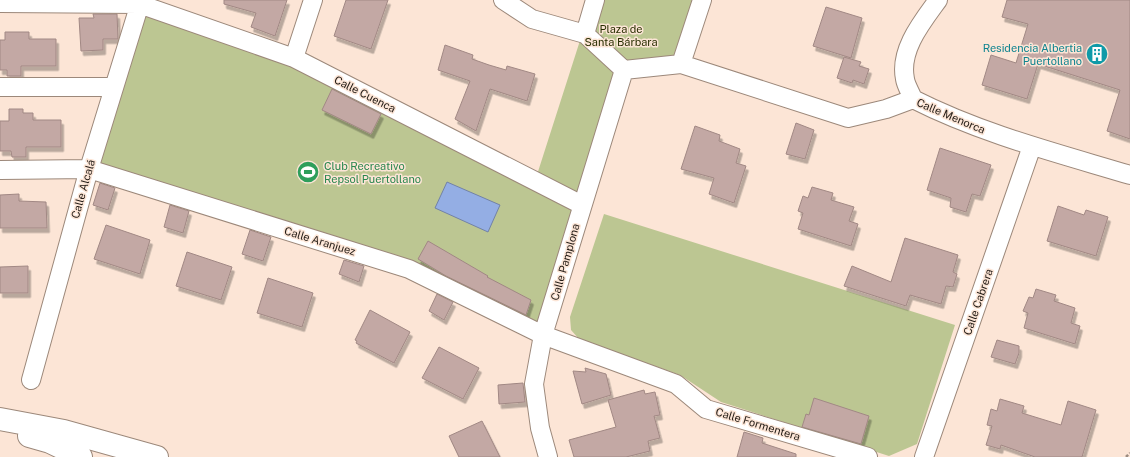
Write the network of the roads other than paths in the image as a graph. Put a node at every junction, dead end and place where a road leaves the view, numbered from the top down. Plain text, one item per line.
1 (313, 0) edge
2 (503, 0) edge
3 (595, 0) edge
4 (702, 0) edge
5 (938, 0) edge
6 (140, 2) edge
7 (0, 3) edge
8 (584, 34) junction
9 (294, 58) junction
10 (681, 64) junction
11 (624, 70) junction
12 (114, 87) junction
13 (0, 88) edge
14 (913, 99) junction
15 (1032, 146) junction
16 (89, 169) junction
17 (0, 170) edge
18 (1130, 175) edge
19 (582, 205) junction
20 (543, 335) junction
21 (30, 380) dead end
22 (0, 419) edge
23 (0, 428) edge
24 (81, 457) edge
25 (157, 457) edge
26 (548, 457) edge
27 (868, 457) edge
28 (924, 457) edge

1 - 9 street
2 - 8 street
3 - 8 street
4 - 10 street
5 - 14 street
6 - 7 street, Calle Cuenca
6 - 9 street, Calle Cuenca
6 - 12 street, Calle Alcalá
8 - 11 street
9 - 19 street, Calle Cuenca
10 - 11 street
10 - 14 street, Calle Menorca
11 - 19 street, Calle Pamplona
12 - 13 street
12 - 16 street, Calle Alcalá
14 - 15 street, Calle Menorca
15 - 18 street, Calle Menorca
15 - 28 street, Calle Cabrera
16 - 17 street, Calle Aranjuez
16 - 20 street, Calle Aranjuez
16 - 21 street, Calle Alcalá
19 - 20 street, Calle Pamplona
20 - 26 street, Calle Pamplona
20 - 27 street, Calle Formentera
22 - 25 street
23 - 24 street

